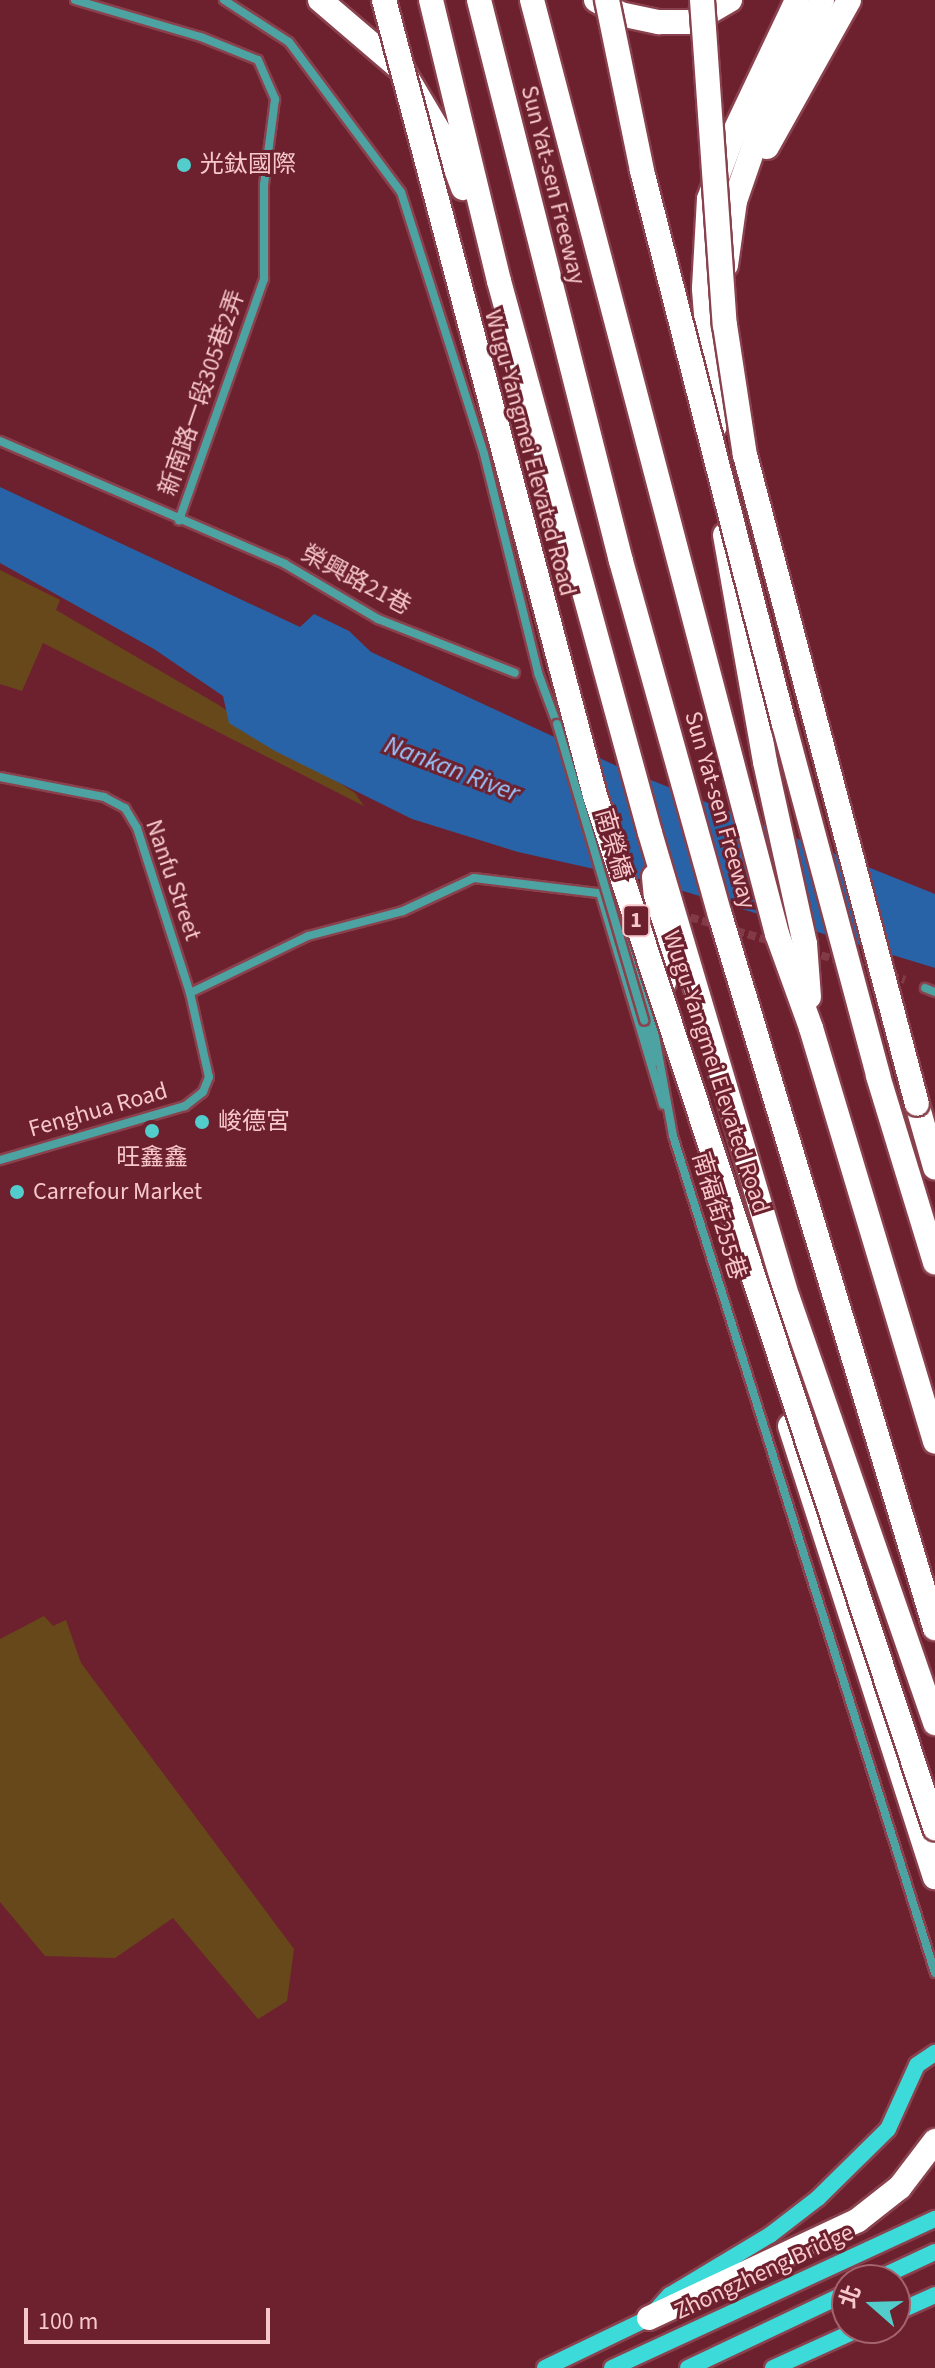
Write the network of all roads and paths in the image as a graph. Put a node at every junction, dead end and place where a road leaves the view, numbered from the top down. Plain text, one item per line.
1 (75, 0) edge
2 (224, 0) edge
3 (320, 0) edge
4 (384, 0) edge
5 (431, 0) edge
6 (479, 0) edge
7 (532, 0) edge
8 (596, 0) edge
9 (607, 0) edge
10 (702, 0) edge
11 (730, 0) edge
12 (797, 0) edge
13 (822, 0) edge
14 (849, 0) edge
15 (735, 201) junction
16 (499, 281) junction
17 (713, 407) junction
18 (0, 441) edge
19 (179, 520) junction
20 (515, 673) dead end
21 (0, 777) edge
22 (600, 893) junction
23 (665, 904) junction
24 (925, 988) dead end
25 (935, 992) edge
26 (190, 993) junction
27 (811, 1028) junction
28 (203, 1092) joint
29 (673, 1136) junction
30 (0, 1160) edge
31 (935, 1167) edge
32 (935, 1263) edge
33 (935, 1442) edge
34 (935, 1628) edge
35 (935, 1723) edge
36 (935, 1828) edge
37 (935, 1877) edge
38 (935, 1973) edge
39 (935, 2053) edge
40 (935, 2141) edge
41 (935, 2219) edge
42 (935, 2252) edge
43 (909, 2264) edge
44 (935, 2295) edge
45 (831, 2301) edge
46 (911, 2306) edge
47 (649, 2318) junction
48 (831, 2342) edge
49 (545, 2368) edge
50 (612, 2368) edge
51 (688, 2368) edge
52 (773, 2368) edge

1 - 19 street, 新南路一段305巷2弄
2 - 29 street, 南榮橋, bridge
3 - 16 highway
4 - 36 highway, Wugu-Yangmei Elevated Road / 1, bridge
5 - 16 highway
6 - 34 highway, Sun Yat-sen Freeway
7 - 27 highway, Sun Yat-sen Freeway
8 - 11 highway
9 - 32 highway, bridge
10 - 31 highway, bridge
12 - 17 highway
13 - 15 highway
14 - 15 highway
15 - 17 highway
16 - 23 highway
17 - 27 highway
18 - 19 street, 榮興路21巷
19 - 20 street, 榮興路21巷
21 - 26 street, Nanfu Street
22 - 26 street
22 - 29 street
22 - 29 street, 南福街255巷
23 - 35 highway
23 - 37 highway
24 - 25 street
26 - 28 street, Nanfu Street
27 - 33 highway, Sun Yat-sen Freeway
28 - 30 street, Fenghua Road
29 - 38 street, 南福街255巷
39 - 47 street
40 - 47 highway
41 - 50 street, Zhongzheng Bridge
42 - 43 street
44 - 46 street
45 - 51 street
47 - 49 street
48 - 52 street

